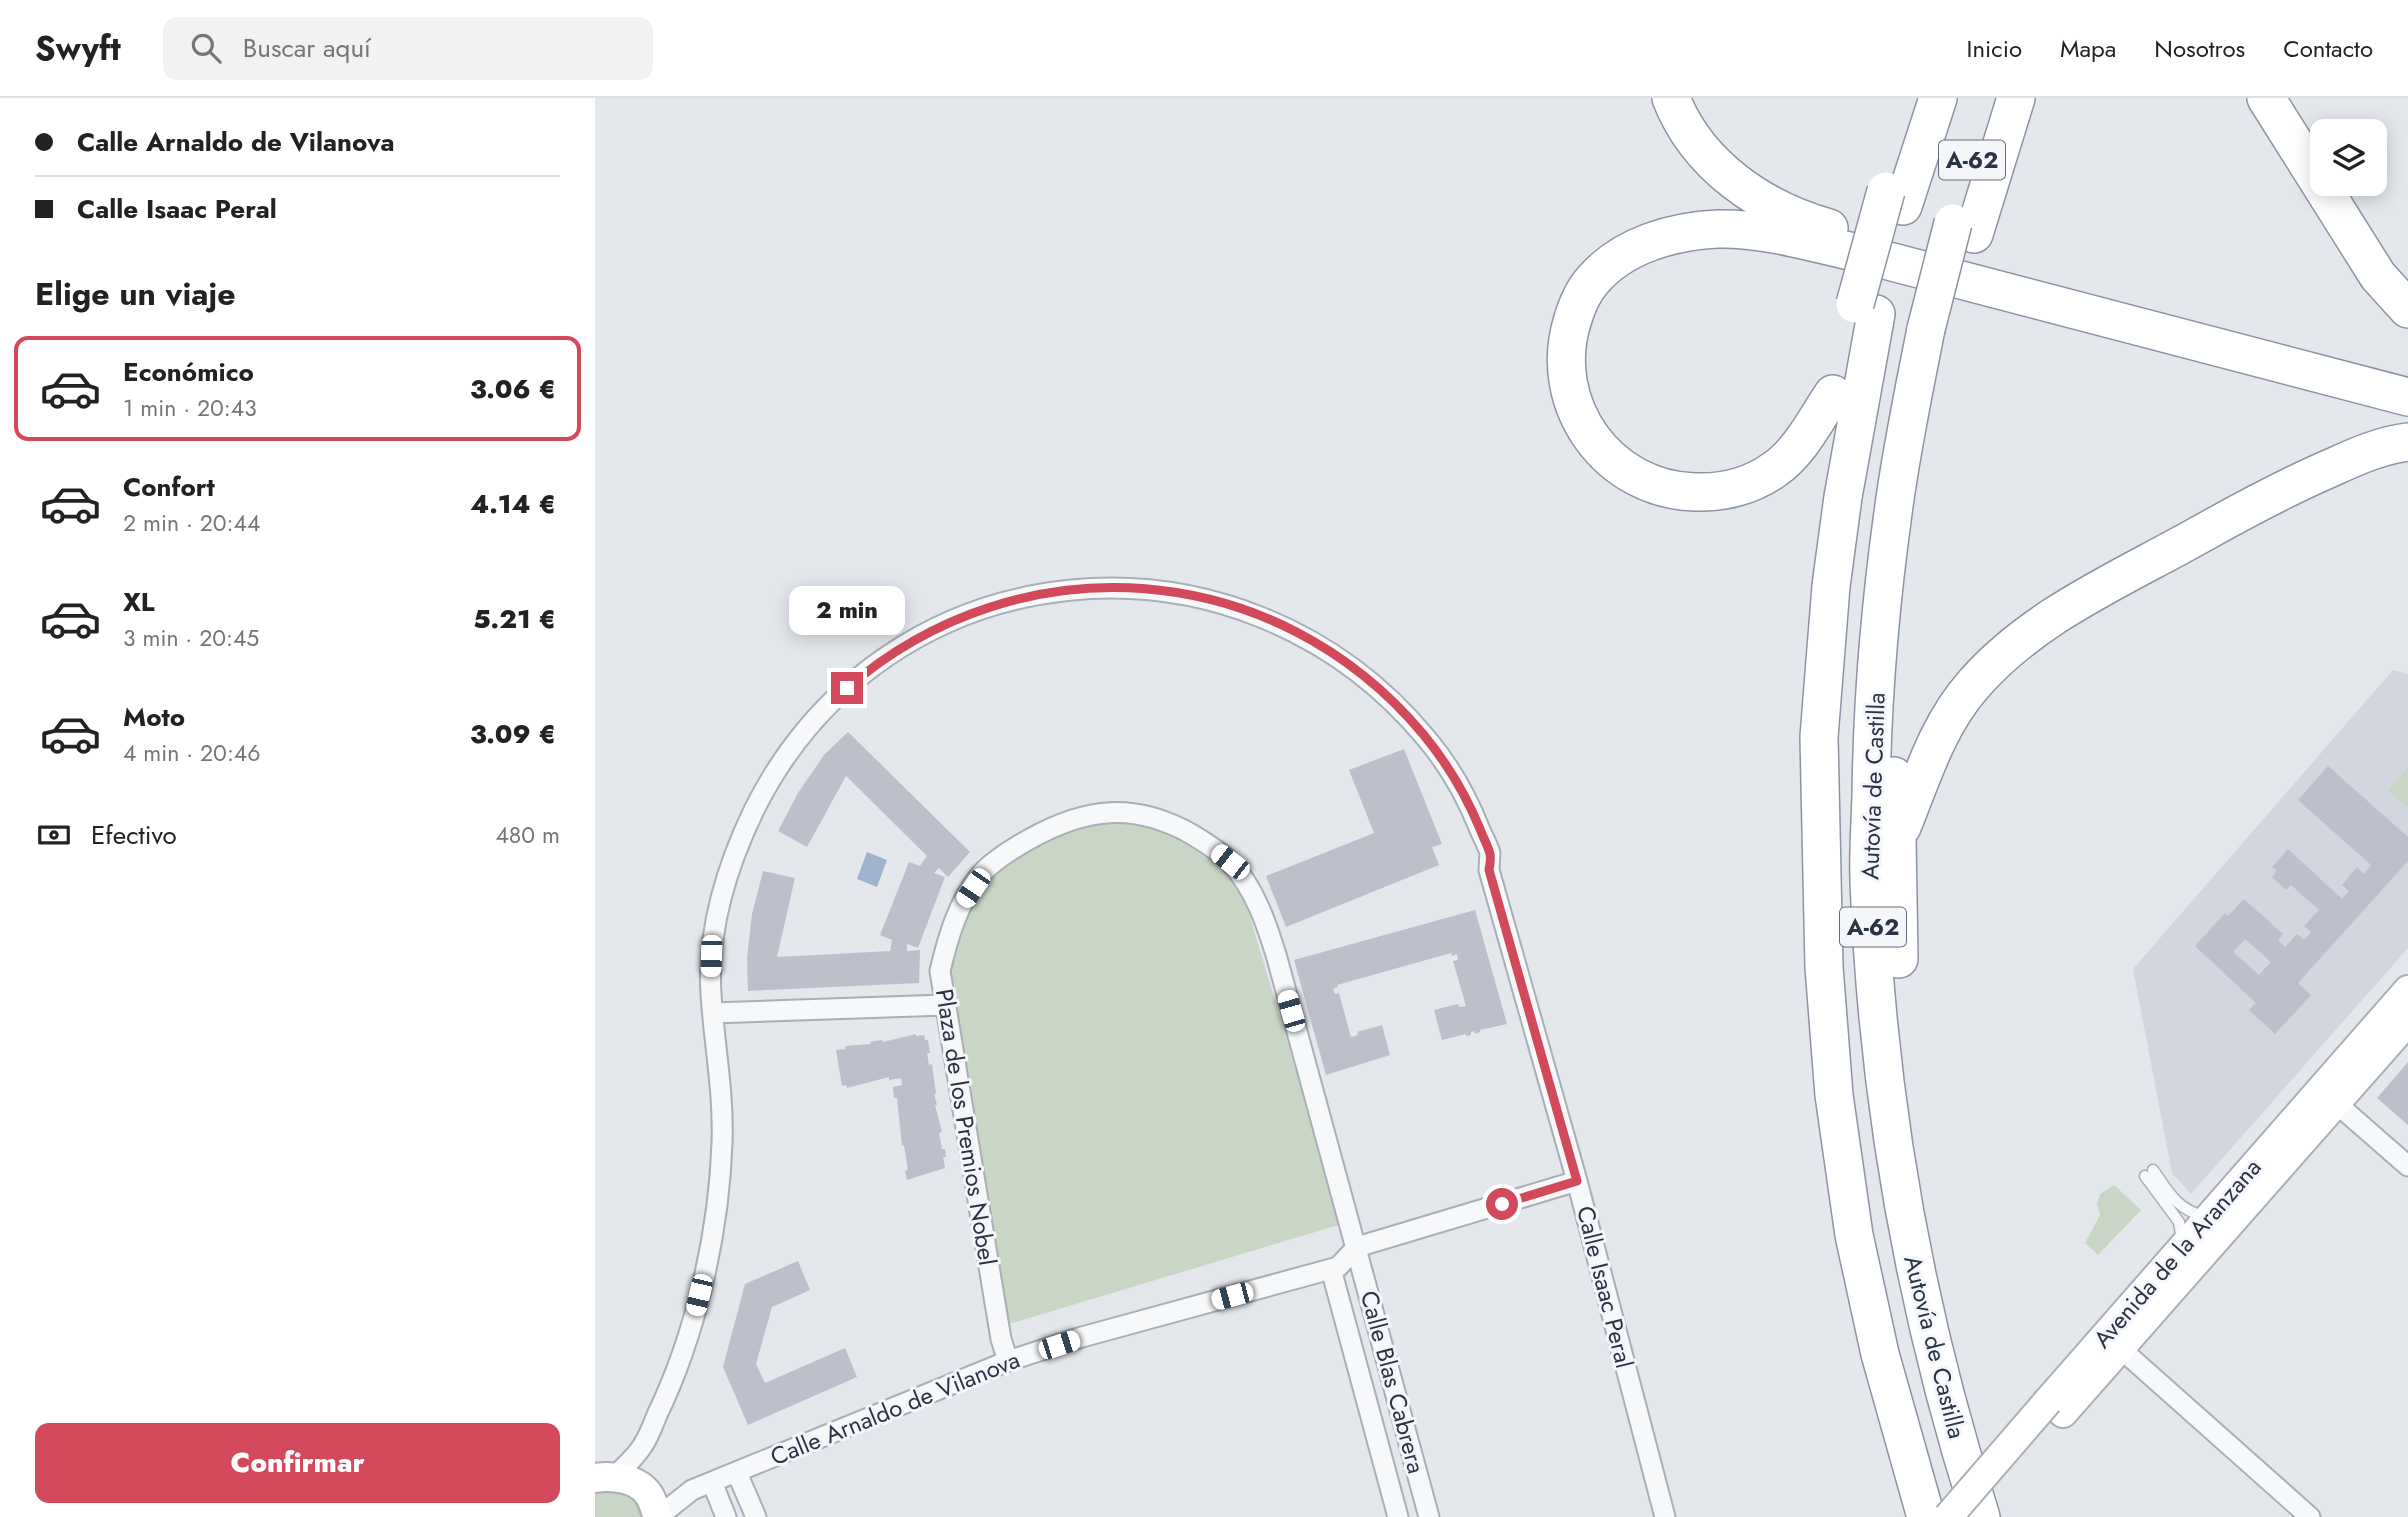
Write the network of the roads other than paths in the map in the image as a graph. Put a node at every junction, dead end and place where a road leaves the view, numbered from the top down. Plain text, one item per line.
1 (1671, 98) edge
2 (1914, 98) edge
3 (1938, 98) edge
4 (1992, 98) edge
5 (2016, 98) edge
6 (2266, 98) edge
7 (1894, 199) junction
8 (1963, 229) junction
9 (1866, 309) junction
10 (2408, 309) edge
11 (1937, 334) junction
12 (2408, 373) edge
13 (1833, 394) junction
14 (2408, 397) edge
15 (2408, 442) edge
16 (1898, 837) junction
17 (1824, 967) junction
18 (2408, 990) edge
19 (945, 1005) junction
20 (713, 1013) junction
21 (2408, 1021) edge
22 (2337, 1104) junction
23 (2408, 1166) edge
24 (1577, 1181) junction
25 (2208, 1216) junction
26 (2183, 1246) junction
27 (1357, 1247) junction
28 (1331, 1269) junction
29 (2113, 1342) junction
30 (1008, 1361) junction
31 (2056, 1407) junction
32 (737, 1472) junction
33 (712, 1482) junction
34 (627, 1489) edge
35 (726, 1517) edge
36 (756, 1517) edge
37 (1398, 1517) edge
38 (1429, 1517) edge
39 (1665, 1517) edge
40 (1926, 1517) edge
41 (1948, 1517) edge
42 (1973, 1517) edge
43 (1981, 1517) edge
44 (1998, 1517) edge
45 (2310, 1517) edge

1 - 12 highway
2 - 7 highway
3 - 7 highway, Autovía de Castilla / A-62
4 - 8 highway, Autovía de Castilla / A-62
5 - 8 highway
6 - 10 highway
7 - 9 highway, Autovía de Castilla / A-62
8 - 11 highway, Autovía de Castilla / A-62, bridge
9 - 13 highway
9 - 17 highway, Autovía de Castilla / A-62
11 - 16 highway
11 - 43 highway, Autovía de Castilla / A-62
13 - 14 highway
13 - 17 highway
15 - 16 highway
16 - 44 highway
17 - 40 highway, Autovía de Castilla / A-62
18 - 25 street, Avenida de la Aranzana
19 - 20 street
19 - 27 street, Plaza de los Premios Nobel
19 - 30 street, Plaza de los Premios Nobel
20 - 24 street, Calle Isaac Peral
20 - 34 street, Calle Isaac Peral
21 - 22 street, Avenida de la Aranzana
22 - 23 street
22 - 29 street, Avenida de la Aranzana
24 - 27 street, Calle Arnaldo de Vilanova
24 - 39 street, Calle Isaac Peral
25 - 26 street, Avenida de la Aranzana
25 - 26 lane
26 - 29 street, Avenida de la Aranzana
27 - 28 street, Calle Arnaldo de Vilanova
27 - 38 street, Calle Blas Cabrera
28 - 30 street, Calle Arnaldo de Vilanova
28 - 37 street, Calle Blas Cabrera
29 - 31 street, Avenida de la Aranzana
29 - 45 street
30 - 32 street, Calle Arnaldo de Vilanova
31 - 41 street, Avenida de la Aranzana, bridge
31 - 42 street, Avenida de la Aranzana
32 - 33 street, Calle Arnaldo de Vilanova
32 - 36 street
33 - 34 street, Calle Arnaldo de Vilanova
33 - 35 street

